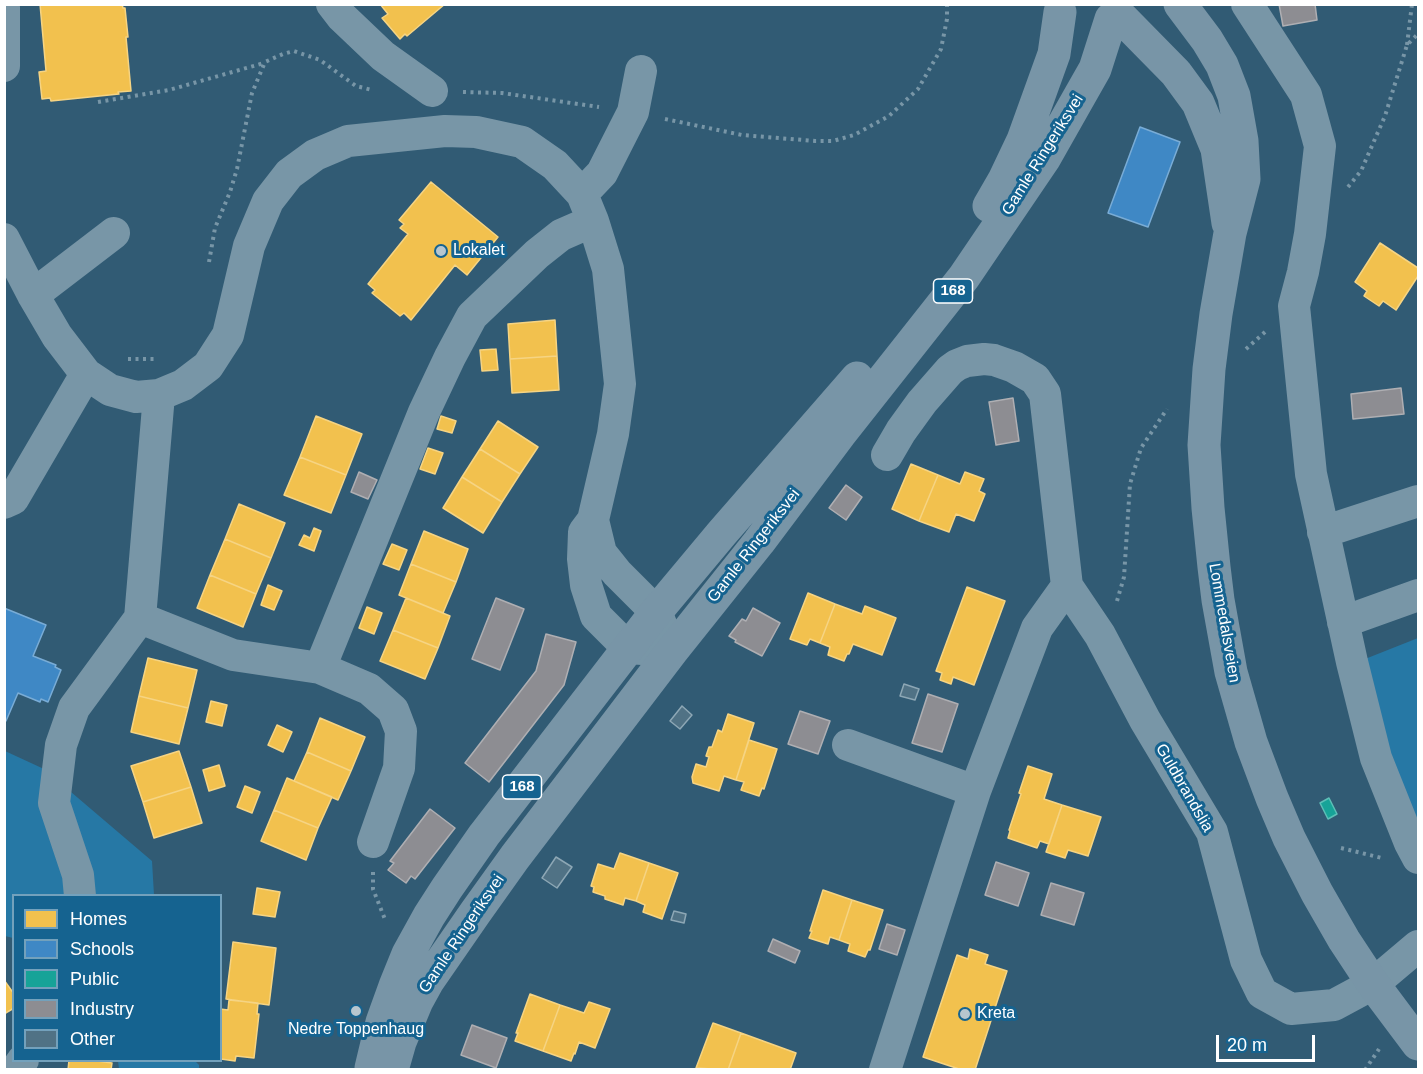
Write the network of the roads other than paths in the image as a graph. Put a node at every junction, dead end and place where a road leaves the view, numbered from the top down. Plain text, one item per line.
1 (332, 4) edge
2 (1180, 4) edge
3 (1247, 4) edge
4 (4, 7) edge
5 (1057, 8) edge
6 (1118, 12) edge
7 (4, 66) edge
8 (641, 71) dead end
9 (432, 91) dead end
10 (587, 207) junction
11 (114, 233) dead end
12 (1230, 233) junction
13 (4, 239) edge
14 (33, 295) junction
15 (86, 374) junction
16 (159, 394) junction
17 (887, 455) dead end
18 (1419, 501) edge
19 (4, 504) edge
20 (593, 520) junction
21 (1323, 532) junction
22 (1067, 586) junction
23 (1419, 595) edge
24 (656, 612) junction
25 (140, 618) junction
26 (1343, 622) junction
27 (628, 648) junction
28 (672, 651) junction
29 (320, 668) junction
30 (848, 745) dead end
31 (975, 791) junction
32 (373, 842) road end
33 (1419, 858) edge
34 (80, 894) edge
35 (1419, 946) edge
36 (1372, 984) junction
37 (1419, 1044) edge
38 (370, 1070) edge
39 (392, 1070) edge
40 (885, 1070) edge

1 - 9 street
2 - 12 main road, Lommedalsveien
3 - 21 street
4 - 7 street
5 - 6 main road, 168
5 - 24 main road, Gamle Ringeriksvei / 168
6 - 12 main road, Lommedalsveien
6 - 28 main road, Gamle Ringeriksvei / 168
8 - 10 street
10 - 16 street
10 - 20 street
10 - 29 street
11 - 14 street
12 - 36 main road, Lommedalsveien
13 - 14 street
14 - 15 street
15 - 16 street
15 - 19 street
16 - 25 street
17 - 22 street, Guldbrandslia
18 - 21 street
20 - 24 street
20 - 27 street
21 - 26 street
22 - 31 street
22 - 36 street, Guldbrandslia
23 - 26 street
24 - 27 main road, Gamle Ringeriksvei / 168
24 - 28 street
25 - 29 street
25 - 34 street
26 - 33 street
27 - 28 street
27 - 38 main road, Gamle Ringeriksvei / 168
28 - 39 main road, Gamle Ringeriksvei / 168
29 - 32 street
30 - 31 street
31 - 40 street
35 - 36 street
36 - 37 main road, Lommedalsveien

